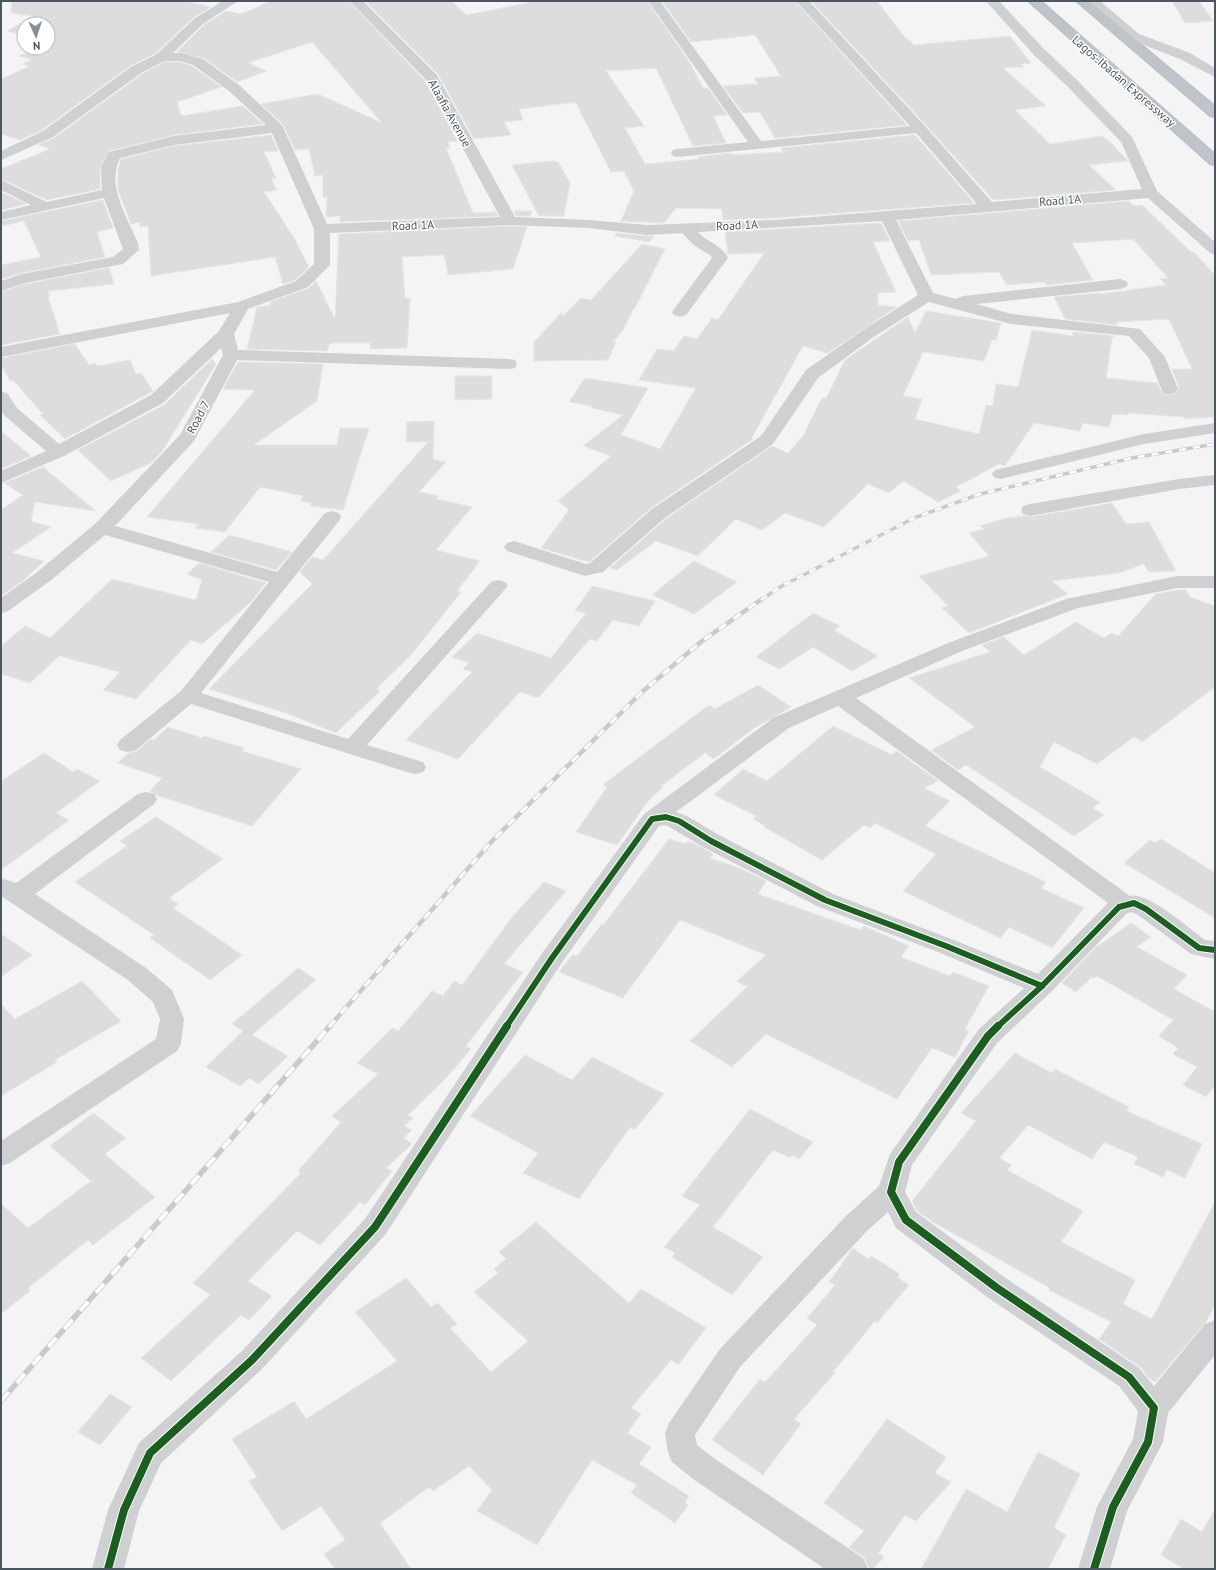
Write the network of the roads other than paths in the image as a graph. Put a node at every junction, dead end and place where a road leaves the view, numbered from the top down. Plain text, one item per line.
1 (232, 1) edge
2 (356, 1) edge
3 (654, 1) edge
4 (802, 1) edge
5 (992, 1) edge
6 (1034, 1) edge
7 (1082, 1) edge
8 (1092, 1) edge
9 (162, 57) junction
10 (1215, 73) edge
11 (1215, 113) edge
12 (277, 128) junction
13 (920, 129) junction
14 (757, 145) junction
15 (678, 153) dead end
16 (1, 156) edge
17 (1215, 160) edge
18 (1, 184) edge
19 (109, 193) junction
20 (1151, 193) junction
21 (44, 206) junction
22 (988, 207) junction
23 (1, 216) edge
24 (887, 216) junction
25 (510, 221) junction
26 (686, 228) junction
27 (322, 229) junction
28 (1215, 250) edge
29 (1120, 284) dead end
30 (1, 286) edge
31 (927, 296) junction
32 (950, 303) junction
33 (242, 306) junction
34 (680, 312) dead end
35 (226, 334) junction
36 (1, 352) edge
37 (231, 355) junction
38 (509, 364) dead end
39 (1169, 389) dead end
40 (1, 397) edge
41 (1215, 428) edge
42 (58, 452) junction
43 (1001, 474) dead end
44 (1, 478) edge
45 (1215, 480) edge
46 (1030, 510) dead end
47 (332, 517) dead end
48 (102, 528) junction
49 (514, 547) dead end
50 (283, 580) junction
51 (1215, 582) edge
52 (498, 586) dead end
53 (1, 607) edge
54 (188, 696) junction
55 (840, 697) junction
56 (128, 745) dead end
57 (352, 748) junction
58 (415, 767) dead end
59 (146, 799) dead end
60 (652, 818) junction
61 (9, 890) edge
62 (1127, 905) junction
63 (1215, 950) edge
64 (1042, 986) junction
65 (2, 1153) edge
66 (891, 1192) junction
67 (1215, 1333) edge
68 (1154, 1408) junction
69 (108, 1569) edge
70 (852, 1569) edge
71 (1094, 1569) edge

1 - 9 street
2 - 25 street, Alaafia Avenue
3 - 14 street
4 - 13 street
5 - 20 street
6 - 17 highway, Lagos-Ibadan Expressway
7 - 11 highway
8 - 10 street
9 - 12 street
9 - 16 street
12 - 19 street
12 - 27 street
13 - 14 street
13 - 22 street
14 - 15 street
18 - 21 street
19 - 21 street
19 - 30 street
20 - 22 street, Road 1A
20 - 28 street
21 - 23 street
22 - 24 street, Road 1A
24 - 26 street, Road 1A
24 - 31 street
25 - 26 street, Road 1A
25 - 27 street, Road 1A
26 - 34 street
27 - 33 street
29 - 32 street
31 - 32 street
31 - 49 street
32 - 39 street
33 - 35 street
33 - 36 street
35 - 37 street
35 - 42 street
37 - 38 street
37 - 48 street, Road 7
40 - 42 street
41 - 43 street
42 - 44 street
45 - 46 street
47 - 50 street
48 - 50 street
48 - 53 street, Road 7
50 - 54 street
51 - 55 street
52 - 57 street
54 - 56 street
54 - 57 street
55 - 60 street
55 - 62 street
57 - 58 street
59 - 61 street
60 - 64 street
60 - 69 street
61 - 65 street
62 - 63 street
62 - 64 street
64 - 66 street
66 - 68 street
66 - 70 street
67 - 68 street
68 - 71 street

